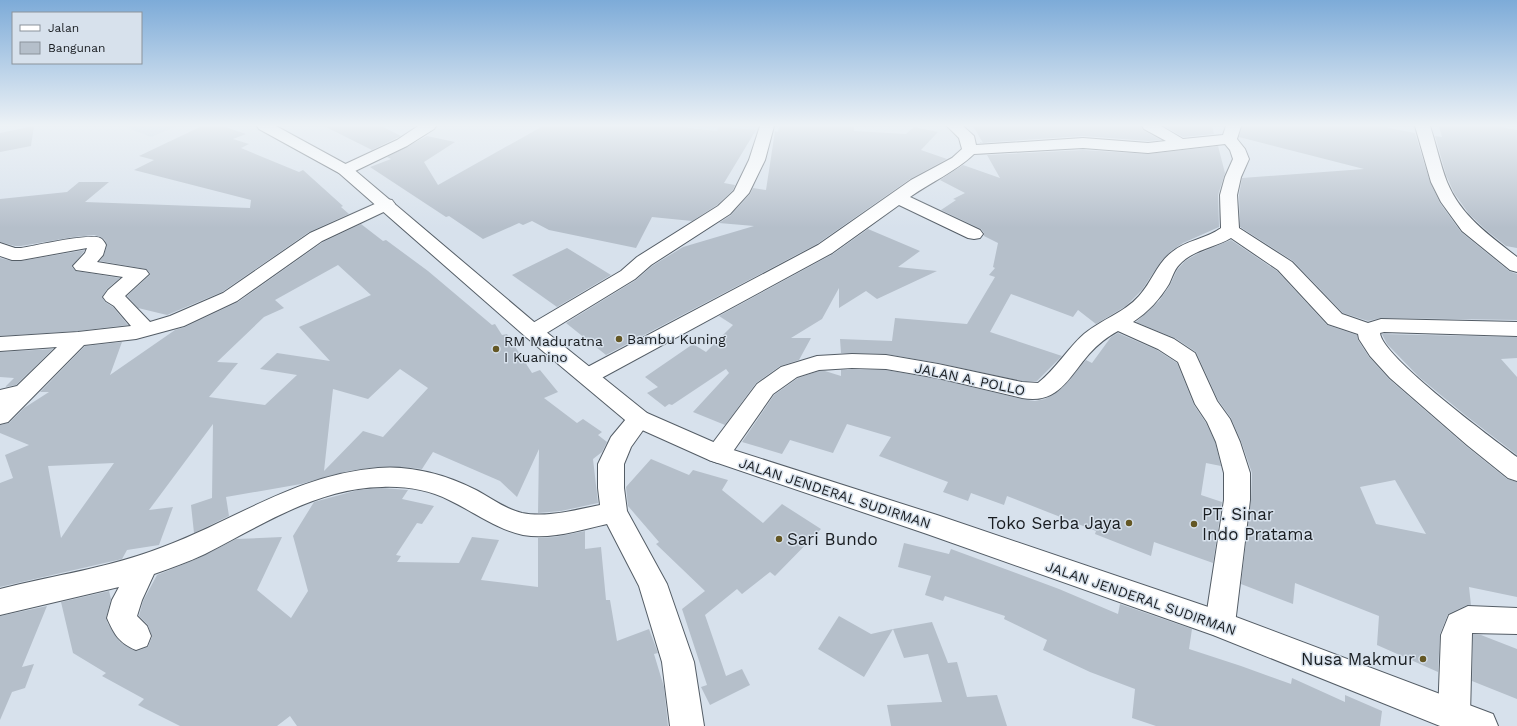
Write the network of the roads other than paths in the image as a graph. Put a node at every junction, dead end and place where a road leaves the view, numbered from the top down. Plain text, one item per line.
1 (326, 160) edge
2 (366, 160) edge
3 (757, 160) edge
4 (959, 160) edge
5 (1241, 160) edge
6 (1433, 160) edge
7 (345, 170) junction
8 (898, 198) junction
9 (386, 204) junction
10 (1230, 230) junction
11 (974, 234) dead end
12 (0, 249) edge
13 (1517, 266) edge
14 (1119, 323) junction
15 (1517, 329) edge
16 (146, 330) junction
17 (1369, 330) junction
18 (532, 332) junction
19 (78, 339) junction
20 (0, 344) edge
21 (588, 376) junction
22 (25, 392) junction
23 (0, 398) edge
24 (0, 416) edge
25 (639, 419) junction
26 (718, 454) junction
27 (1517, 472) edge
28 (614, 512) junction
29 (144, 566) junction
30 (0, 602) edge
31 (1517, 621) edge
32 (1220, 624) junction
33 (136, 636) dead end
34 (1468, 720) edge
35 (687, 726) edge

1 - 7 street, JALAN JENDERAL SUDIRMAN
2 - 7 street
3 - 18 street
4 - 8 street
5 - 10 street
6 - 13 street
7 - 9 street, JALAN JENDERAL SUDIRMAN
8 - 11 street
8 - 21 street
9 - 16 street
9 - 18 street, JALAN JENDERAL SUDIRMAN
10 - 14 street, JALAN A. POLLO
10 - 17 street
12 - 16 street
14 - 26 street, JALAN A. POLLO
14 - 32 street
15 - 17 street
16 - 19 street
17 - 27 street
18 - 21 street, JALAN JENDERAL SUDIRMAN
19 - 20 street
19 - 22 street
21 - 25 street, JALAN JENDERAL SUDIRMAN
22 - 23 street
22 - 24 street
25 - 26 street, JALAN JENDERAL SUDIRMAN
25 - 28 street
26 - 32 street, JALAN JENDERAL SUDIRMAN
28 - 29 street
28 - 35 street
29 - 30 street
29 - 33 street
31 - 34 street
32 - 34 street, JALAN JENDERAL SUDIRMAN

